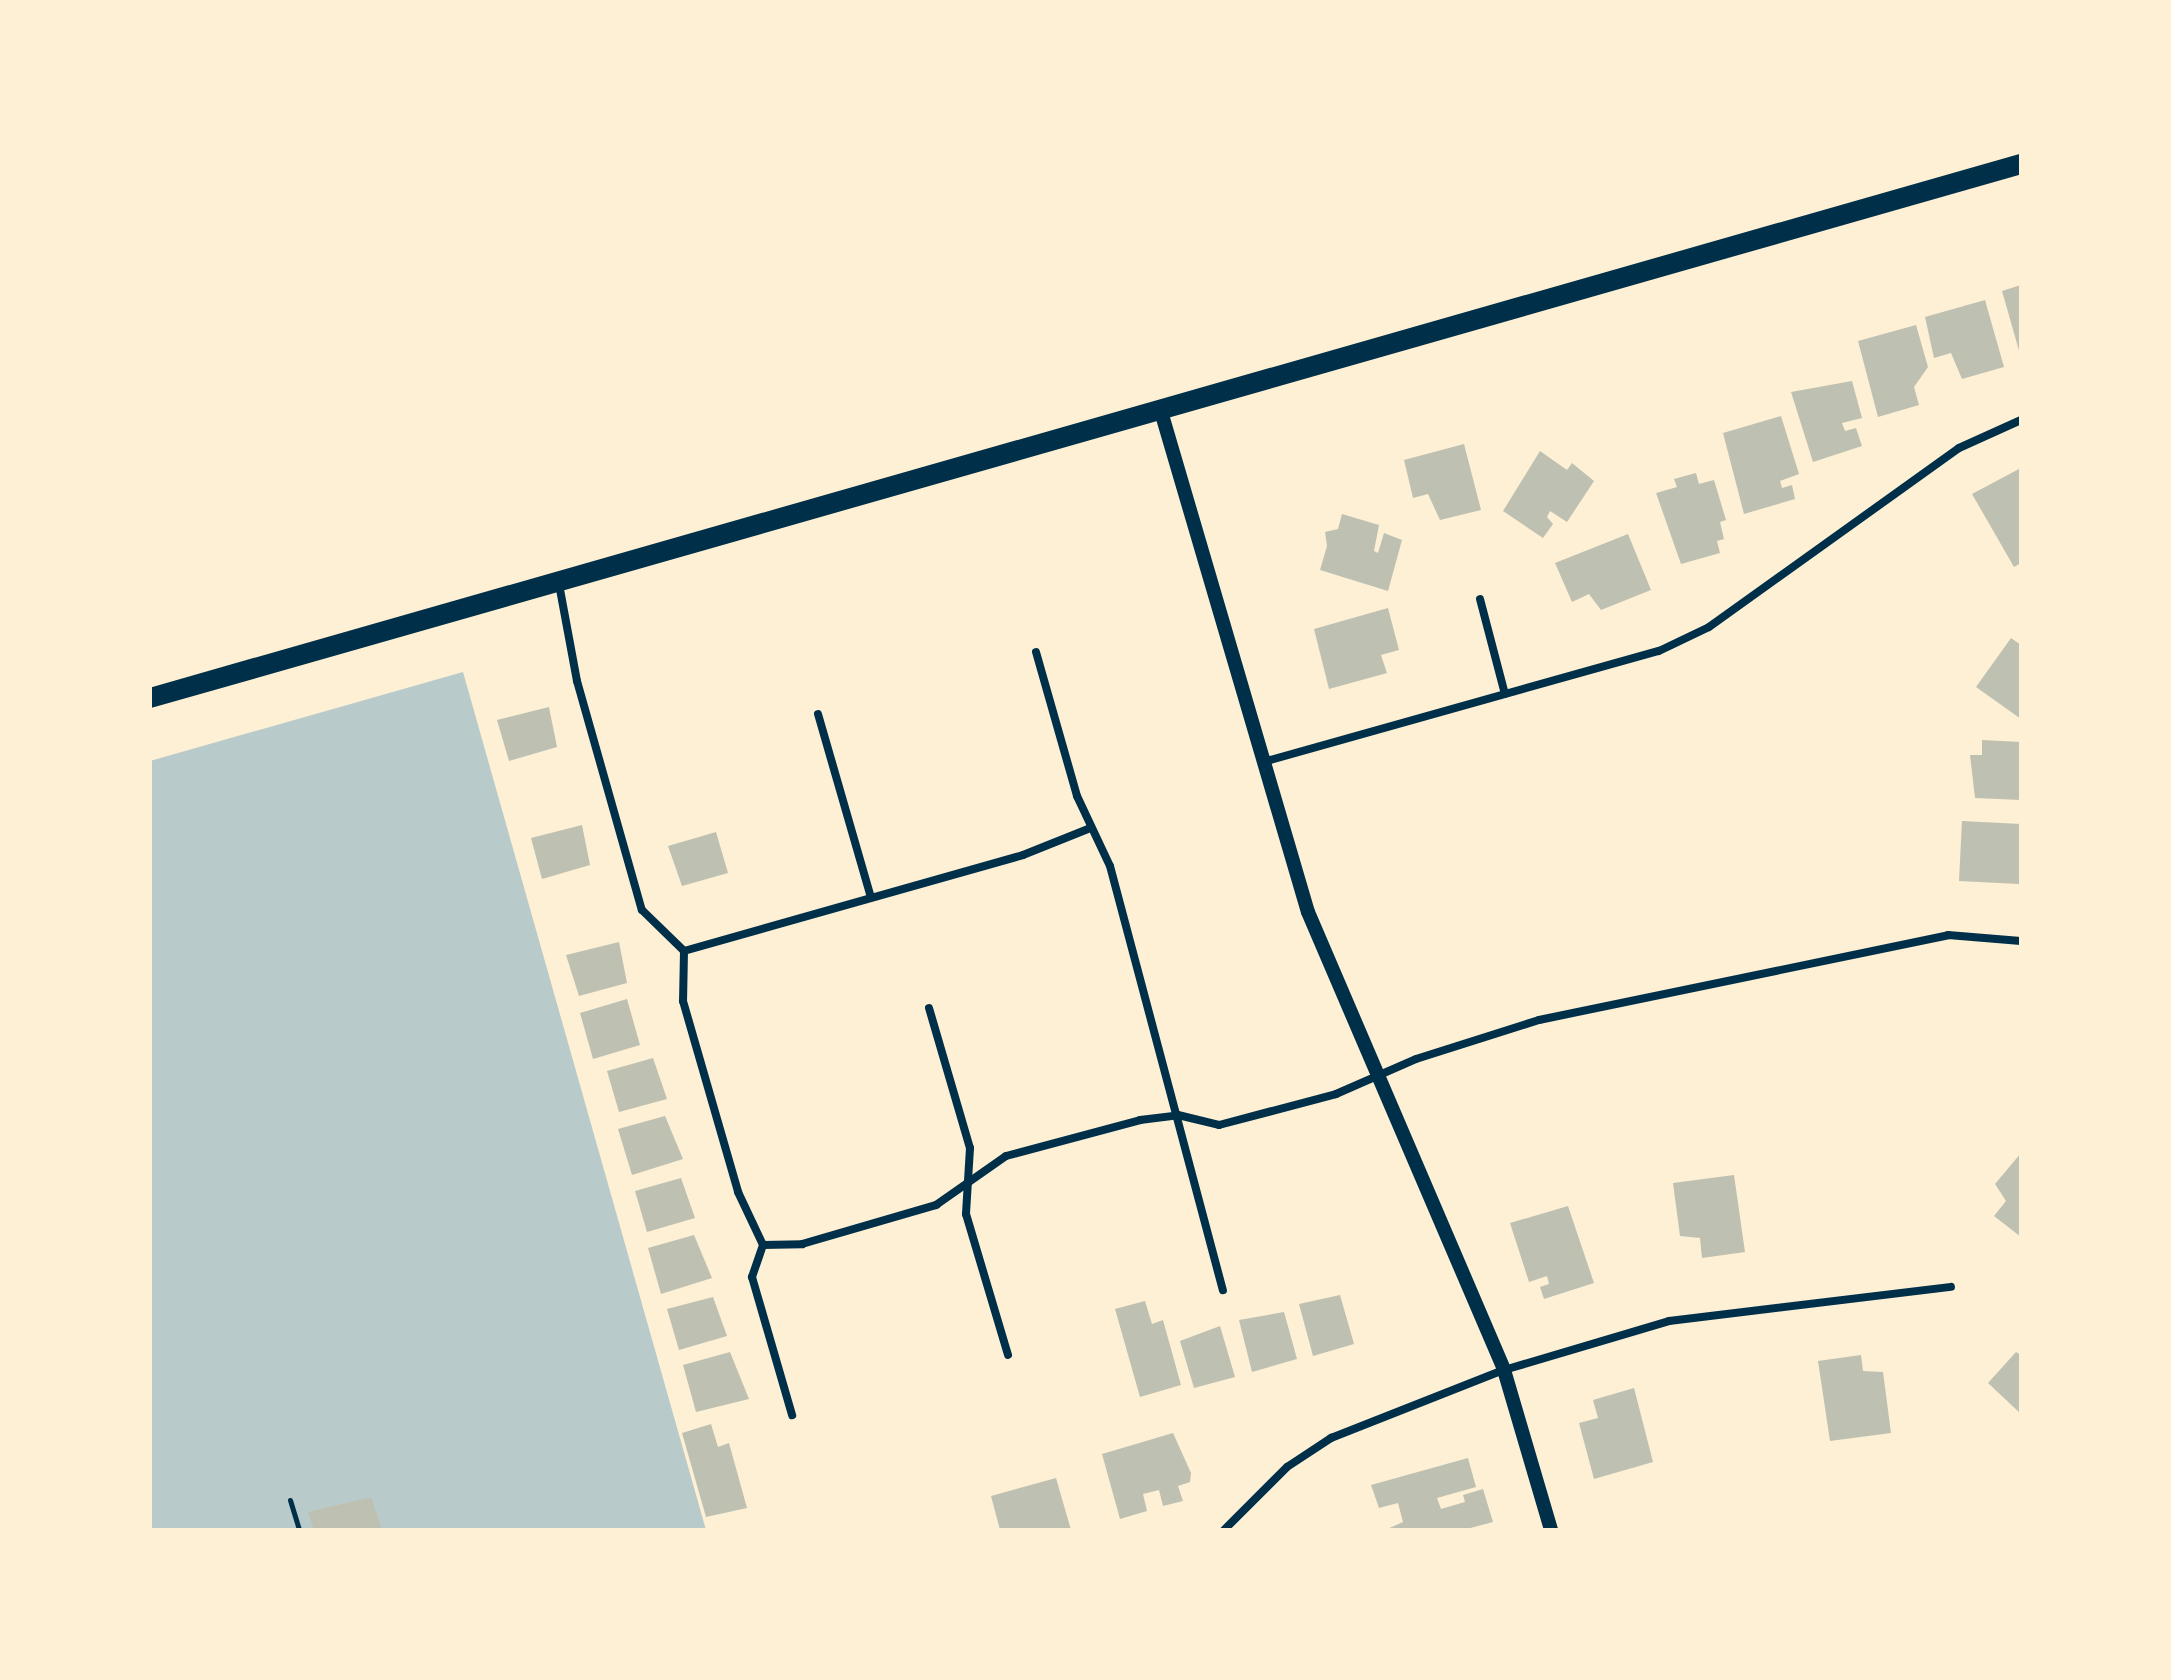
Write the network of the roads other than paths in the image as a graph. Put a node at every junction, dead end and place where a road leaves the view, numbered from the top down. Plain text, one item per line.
1 (2021, 164) edge
2 (1160, 408) junction
3 (2021, 420) edge
4 (559, 582) junction
5 (1480, 599) dead end
6 (1036, 652) dead end
7 (1505, 694) junction
8 (150, 698) edge
9 (818, 714) dead end
10 (1263, 762) junction
11 (1088, 829) junction
12 (871, 898) junction
13 (2021, 941) edge
14 (684, 951) junction
15 (929, 1008) dead end
16 (1378, 1075) junction
17 (1178, 1115) junction
18 (967, 1182) junction
19 (763, 1245) junction
20 (1951, 1287) dead end
21 (1223, 1290) dead end
22 (1008, 1355) dead end
23 (1504, 1370) junction
24 (792, 1415) dead end
25 (1224, 1530) edge
26 (1551, 1530) edge

1 - 2 main road
2 - 4 main road
2 - 10 street
3 - 7 street
4 - 8 main road
4 - 14 street
5 - 7 street
6 - 11 street
7 - 10 street
9 - 12 street
10 - 16 street
11 - 12 street
11 - 17 street
12 - 14 street
13 - 16 street
14 - 19 street
15 - 18 street
16 - 17 street
16 - 23 street
17 - 18 street
17 - 21 street
18 - 19 street
18 - 22 street
19 - 24 street
20 - 23 street
23 - 25 street
23 - 26 street

